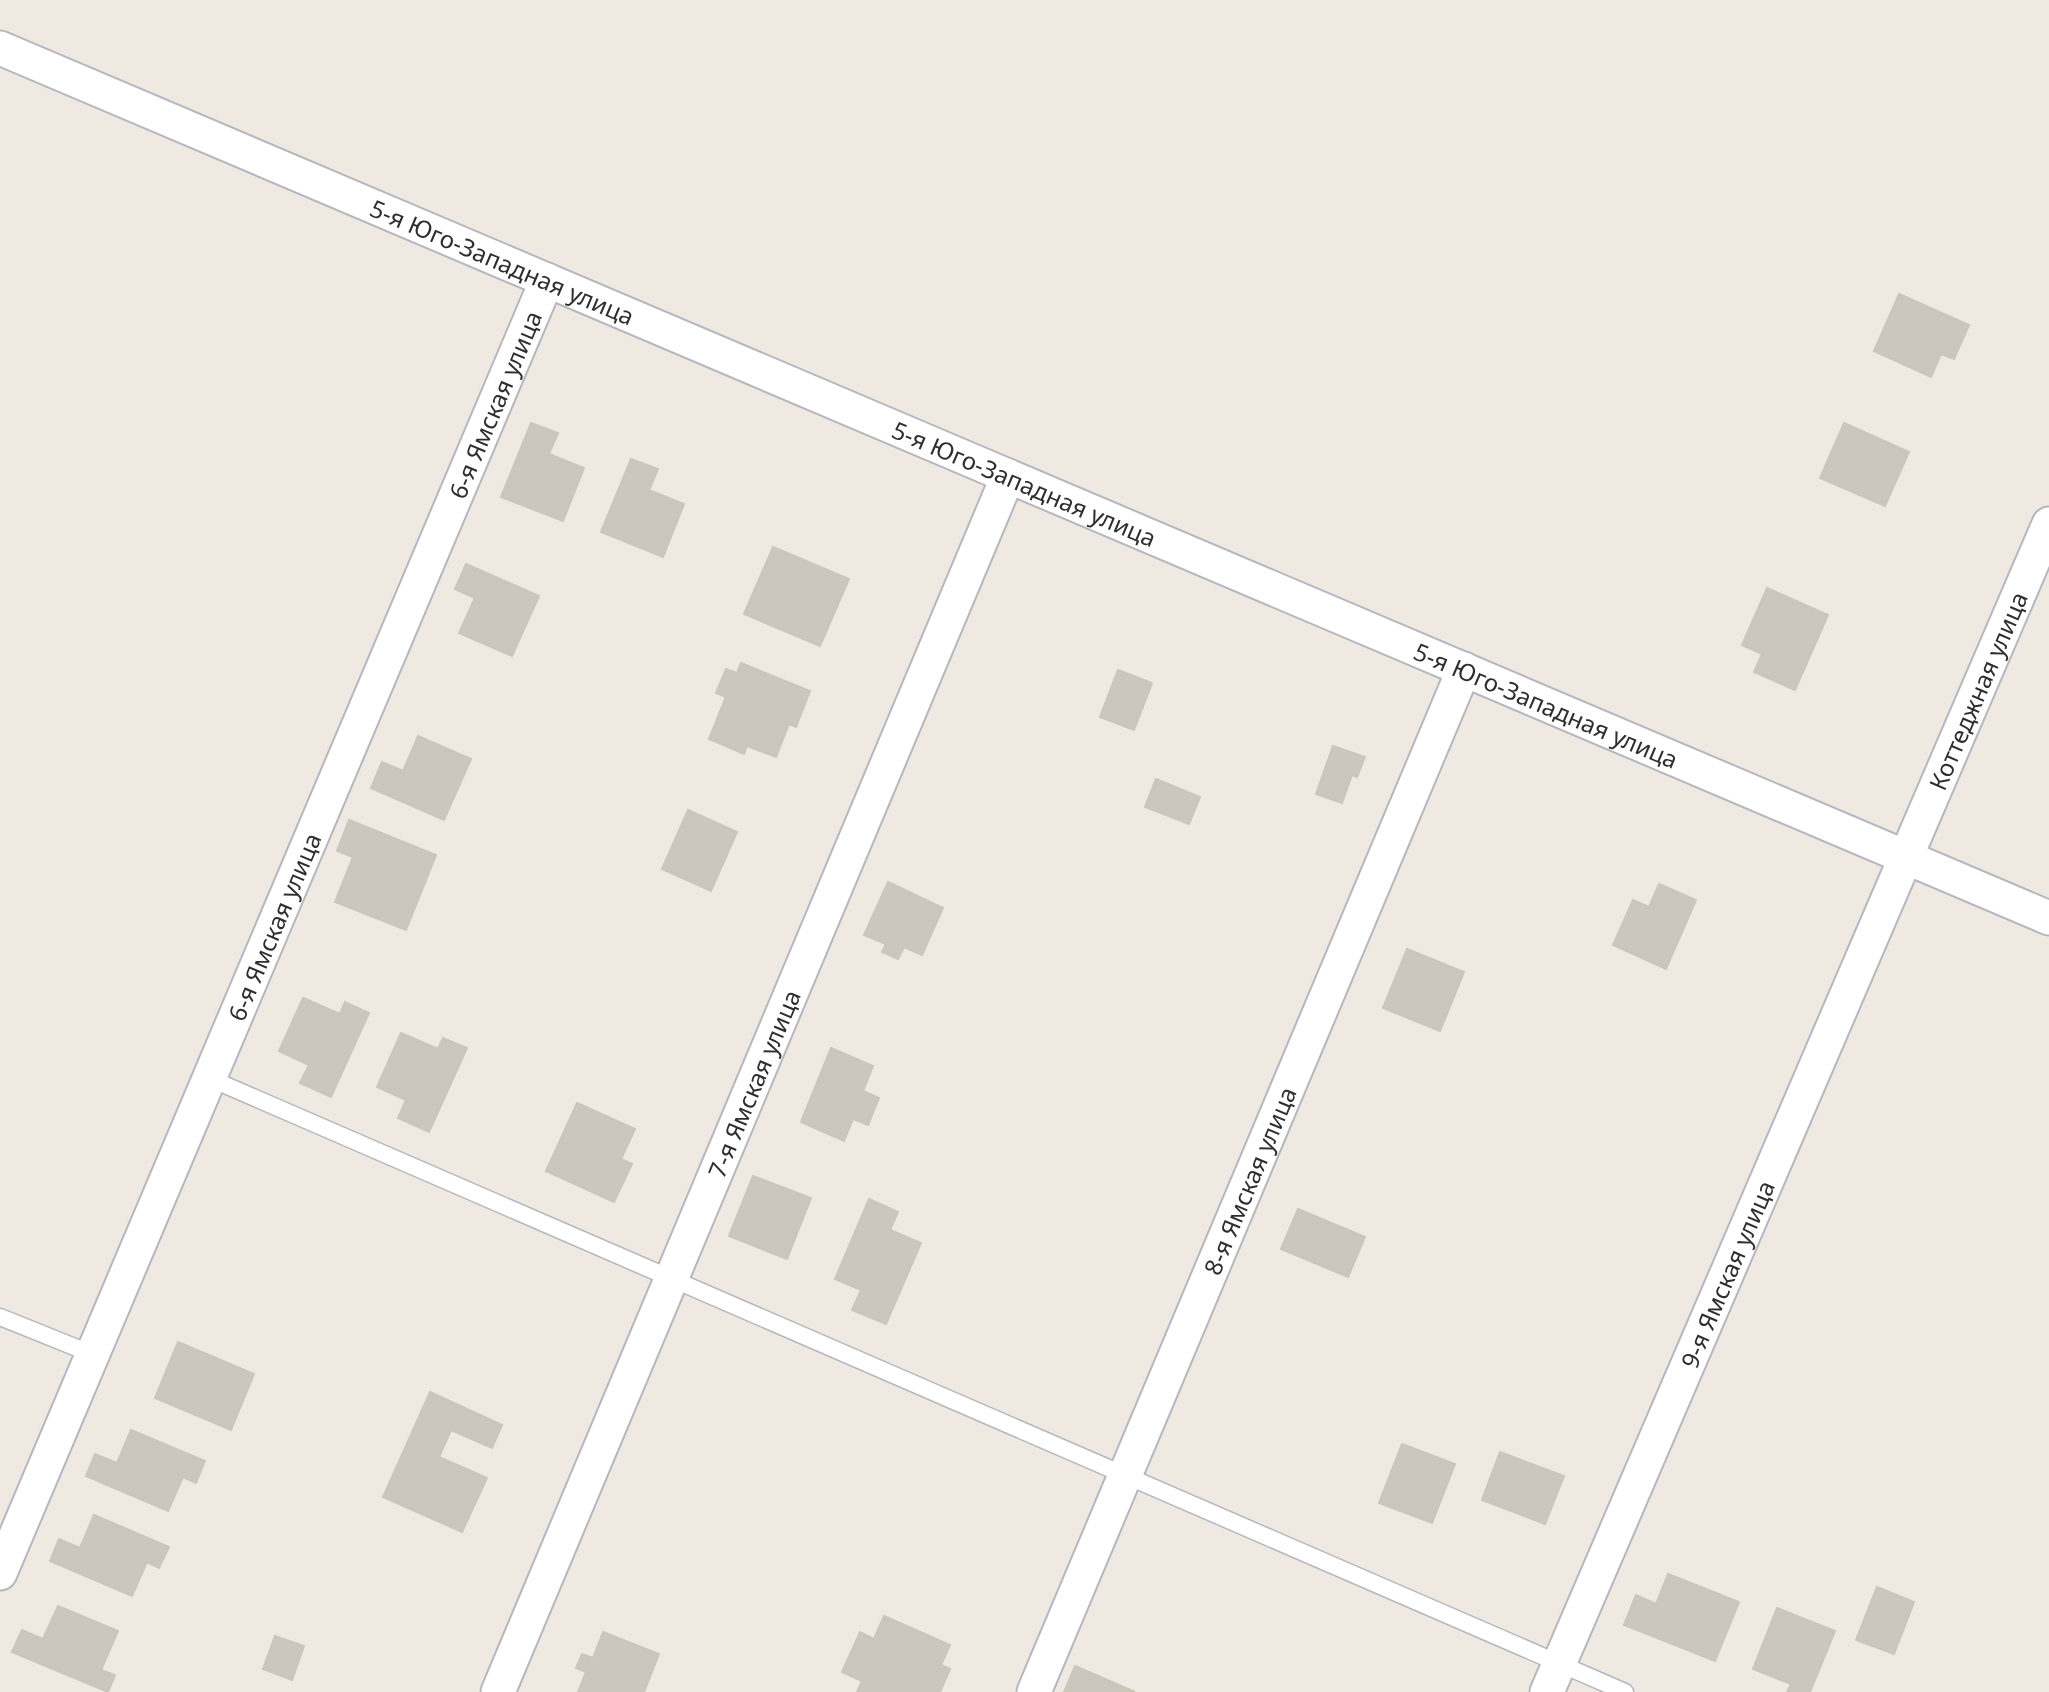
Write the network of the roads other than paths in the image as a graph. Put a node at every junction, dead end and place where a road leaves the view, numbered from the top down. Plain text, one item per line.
1 (0, 48) edge
2 (547, 280) junction
3 (1008, 475) junction
4 (2049, 524) edge
5 (1464, 669) junction
6 (1907, 858) junction
7 (2049, 918) edge
8 (209, 1078) junction
9 (671, 1278) junction
10 (0, 1317) edge
11 (92, 1354) junction
12 (1124, 1475) junction
13 (0, 1573) edge
14 (1553, 1678) edge
15 (498, 1692) edge
16 (1034, 1692) edge
17 (1625, 1692) edge

1 - 2 street, 5-я Юго-Западная улица
2 - 3 street, 5-я Юго-Западная улица
2 - 8 street, 6-я Ямская улица
3 - 5 street, 5-я Юго-Западная улица
3 - 9 street, 7-я Ямская улица
4 - 6 street, Коттеджная улица
5 - 6 street, 5-я Юго-Западная улица
5 - 12 street, 8-я Ямская улица
6 - 7 street, 5-я Юго-Западная улица
6 - 14 street, 9-я Ямская улица
8 - 9 lane
8 - 11 street, 6-я Ямская улица
9 - 12 lane
9 - 15 street, 7-я Ямская улица
10 - 11 lane
11 - 13 street, 6-я Ямская улица
12 - 14 lane
12 - 16 street, 8-я Ямская улица
14 - 17 lane

